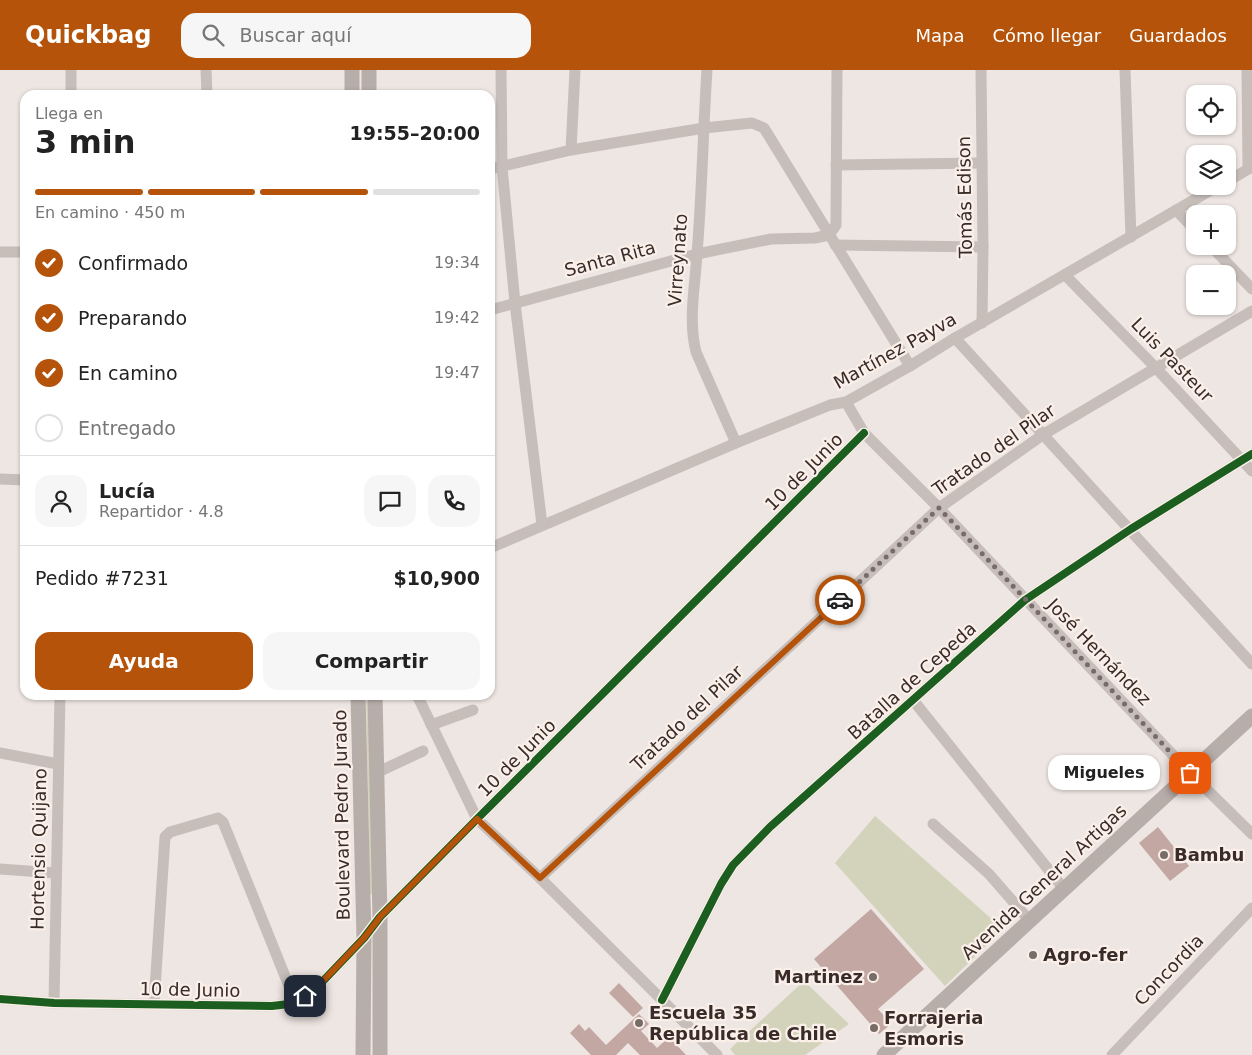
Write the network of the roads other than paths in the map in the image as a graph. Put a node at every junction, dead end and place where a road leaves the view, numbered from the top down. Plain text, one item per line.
1 (71, 70) edge
2 (206, 70) edge
3 (352, 70) edge
4 (369, 70) edge
5 (501, 70) edge
6 (574, 70) edge
7 (707, 70) edge
8 (837, 70) edge
9 (981, 70) edge
10 (1125, 70) edge
11 (1248, 70) edge
12 (71, 90) edge
13 (207, 90) edge
14 (352, 90) edge
15 (369, 90) edge
16 (704, 128) junction
17 (571, 150) junction
18 (982, 163) junction
19 (836, 165) junction
20 (502, 167) junction
21 (495, 168) edge
22 (1250, 168) edge
23 (1236, 176) edge
24 (1202, 195) edge
25 (1176, 210) junction
26 (1186, 221) edge
27 (829, 234) junction
28 (1131, 237) junction
29 (835, 245) junction
30 (983, 247) junction
31 (0, 252) edge
32 (20, 252) edge
33 (697, 254) junction
34 (1220, 255) edge
35 (1065, 275) junction
36 (1252, 289) edge
37 (515, 302) junction
38 (495, 308) edge
39 (1252, 311) edge
40 (982, 323) junction
41 (955, 338) junction
42 (910, 366) junction
43 (1156, 368) junction
44 (846, 402) junction
45 (864, 433) junction
46 (1044, 434) junction
47 (736, 443) junction
48 (1247, 457) edge
49 (1252, 471) edge
50 (0, 479) edge
51 (20, 480) edge
52 (939, 508) junction
53 (542, 525) junction
54 (1131, 529) junction
55 (495, 546) edge
56 (1025, 600) junction
57 (1252, 664) edge
58 (60, 700) edge
59 (358, 700) edge
60 (375, 700) edge
61 (419, 700) edge
62 (913, 700) junction
63 (474, 710) dead end
64 (1252, 716) edge
65 (431, 725) junction
66 (423, 751) dead end
67 (0, 753) edge
68 (58, 764) junction
69 (376, 773) junction
70 (1190, 773) junction
71 (477, 819) junction
72 (933, 824) dead end
73 (1252, 834) edge
74 (0, 868) edge
75 (56, 873) junction
76 (540, 878) junction
77 (1064, 889) junction
78 (1252, 908) edge
79 (380, 917) junction
80 (1030, 921) junction
81 (364, 938) junction
82 (0, 999) edge
83 (662, 1000) junction
84 (295, 1001) junction
85 (54, 1003) junction
86 (154, 1004) junction
87 (364, 1055) edge
88 (380, 1055) edge
89 (718, 1055) edge
90 (884, 1055) edge
91 (1112, 1055) edge

1 - 12 street
2 - 13 street
3 - 14 main road
4 - 15 main road
5 - 20 street
6 - 17 street
7 - 16 street, Virreynato
8 - 19 street
9 - 18 street, Tomás Edison
10 - 28 street
11 - 22 street
16 - 17 street
16 - 27 street
16 - 33 street, Virreynato
17 - 20 street
18 - 19 street
18 - 30 street, Tomás Edison
19 - 27 street
20 - 21 street
20 - 37 street
22 - 23 street
24 - 25 street, Martínez Payva
25 - 26 street
25 - 28 street, Martínez Payva
27 - 29 street
27 - 33 street, Santa Rita
28 - 35 street, Martínez Payva
29 - 30 street
29 - 42 street
30 - 40 street, Tomás Edison
31 - 32 street
33 - 37 street, Santa Rita
33 - 47 street, Virreynato
34 - 36 street
35 - 40 street, Martínez Payva
35 - 43 street, Luis Pasteur
37 - 38 street, Santa Rita
37 - 53 street
39 - 43 street, Tratado del Pilar
40 - 41 street, Martínez Payva
41 - 42 street, Martínez Payva
41 - 46 street
42 - 44 street, Martínez Payva
43 - 46 street, Tratado del Pilar
43 - 48 street, Luis Pasteur
44 - 45 street, José Hernández
44 - 47 street, Martínez Payva
45 - 52 street, José Hernández
45 - 71 street, 10 de Junio
46 - 52 street, Tratado del Pilar
46 - 54 street
47 - 53 street, Martínez Payva
48 - 49 street, Luis Pasteur
48 - 54 street, Batalla de Cepeda
50 - 51 street
52 - 56 street, José Hernández
52 - 76 street, Tratado del Pilar
53 - 55 street, Martínez Payva
54 - 56 street, Batalla de Cepeda
54 - 57 street
56 - 62 street, Batalla de Cepeda
56 - 70 street, José Hernández
58 - 68 street, Hortensio Quijano
59 - 81 main road, Boulevard Pedro Jurado
60 - 69 main road, Boulevard Pedro Jurado
61 - 65 street
62 - 77 street
62 - 83 street, Batalla de Cepeda
63 - 65 street
64 - 70 main road, Avenida General Artigas
65 - 71 street
66 - 69 street
67 - 68 street
68 - 75 street, Hortensio Quijano
69 - 79 main road, Boulevard Pedro Jurado
70 - 73 street, José Hernández
70 - 77 main road, Avenida General Artigas
71 - 76 street
71 - 79 street, 10 de Junio
72 - 80 street
74 - 75 street
75 - 85 street, Hortensio Quijano
76 - 83 street
77 - 80 main road, Avenida General Artigas
78 - 91 street, Concordia
79 - 81 street, 10 de Junio
79 - 88 main road, Boulevard Pedro Jurado
80 - 90 main road, Avenida General Artigas
81 - 84 street, 10 de Junio
81 - 87 main road, Boulevard Pedro Jurado
82 - 85 street, 10 de Junio
83 - 89 street
84 - 86 street, 10 de Junio
84 - 86 street
85 - 86 street, 10 de Junio

